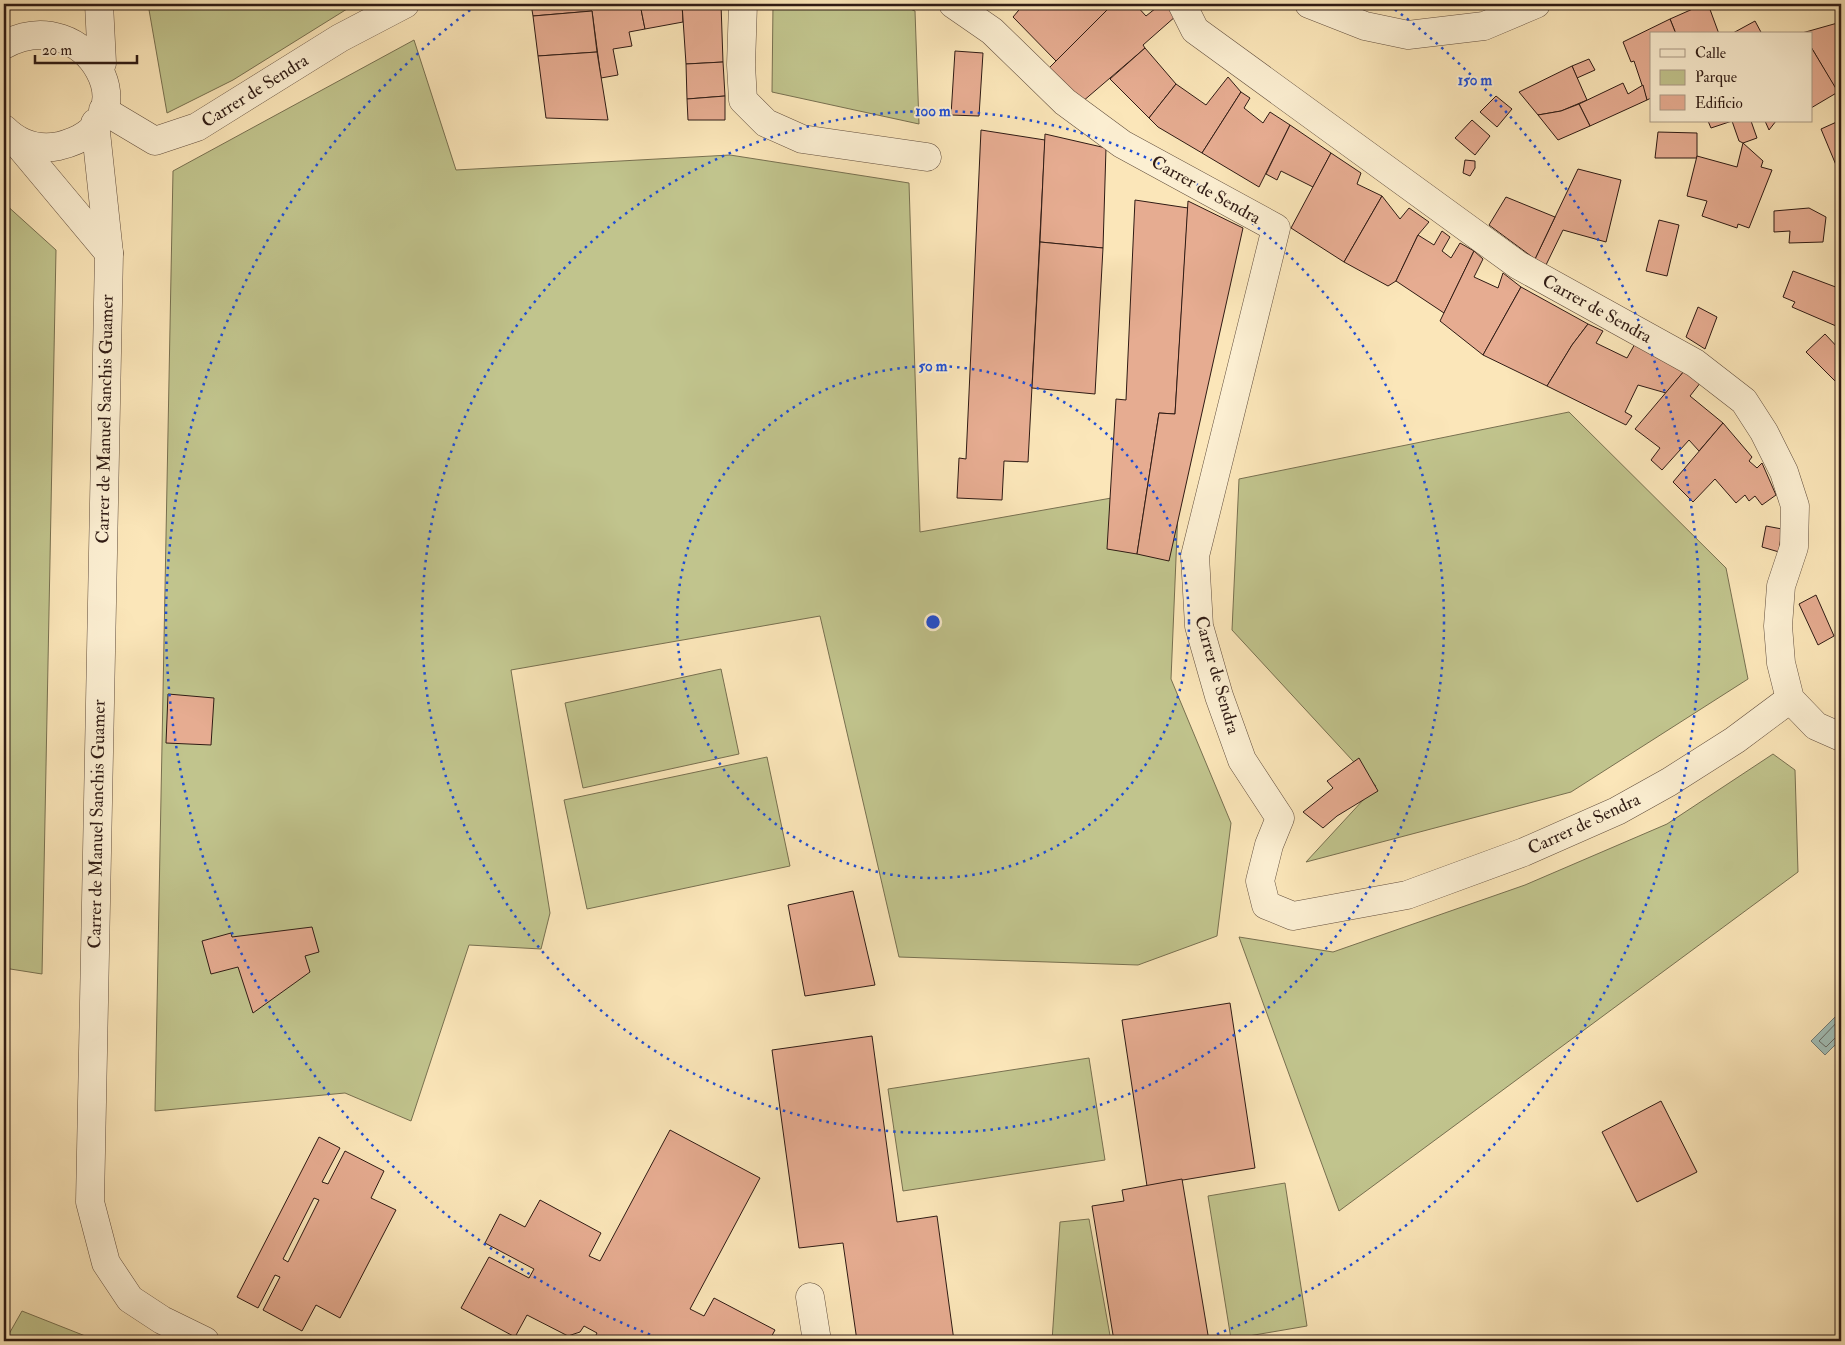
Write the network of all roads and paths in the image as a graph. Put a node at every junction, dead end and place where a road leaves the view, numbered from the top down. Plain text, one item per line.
1 (99, 4) edge
2 (405, 4) edge
3 (743, 4) edge
4 (953, 4) edge
5 (1182, 4) edge
6 (1309, 4) edge
7 (1536, 4) edge
8 (4, 45) edge
9 (102, 63) junction
10 (99, 116) junction
11 (8, 133) edge
12 (927, 157) dead end
13 (109, 253) junction
14 (1790, 699) junction
15 (1841, 736) edge
16 (810, 1297) dead end
17 (205, 1341) edge
18 (817, 1341) edge

1 - 9 street, Carrer de Manuel Sanchis Guamer
2 - 10 street, Carrer de Sendra
3 - 12 street
4 - 14 street, Carrer de Sendra
5 - 14 street, Carrer de Sendra
6 - 7 street
8 - 9 street
9 - 10 street, Carrer de Manuel Sanchis Guamer
10 - 11 street
10 - 13 street, Carrer de Manuel Sanchis Guamer
11 - 13 street
13 - 17 street, Carrer de Manuel Sanchis Guamer
14 - 15 street, Carrer de Sendra
16 - 18 street

